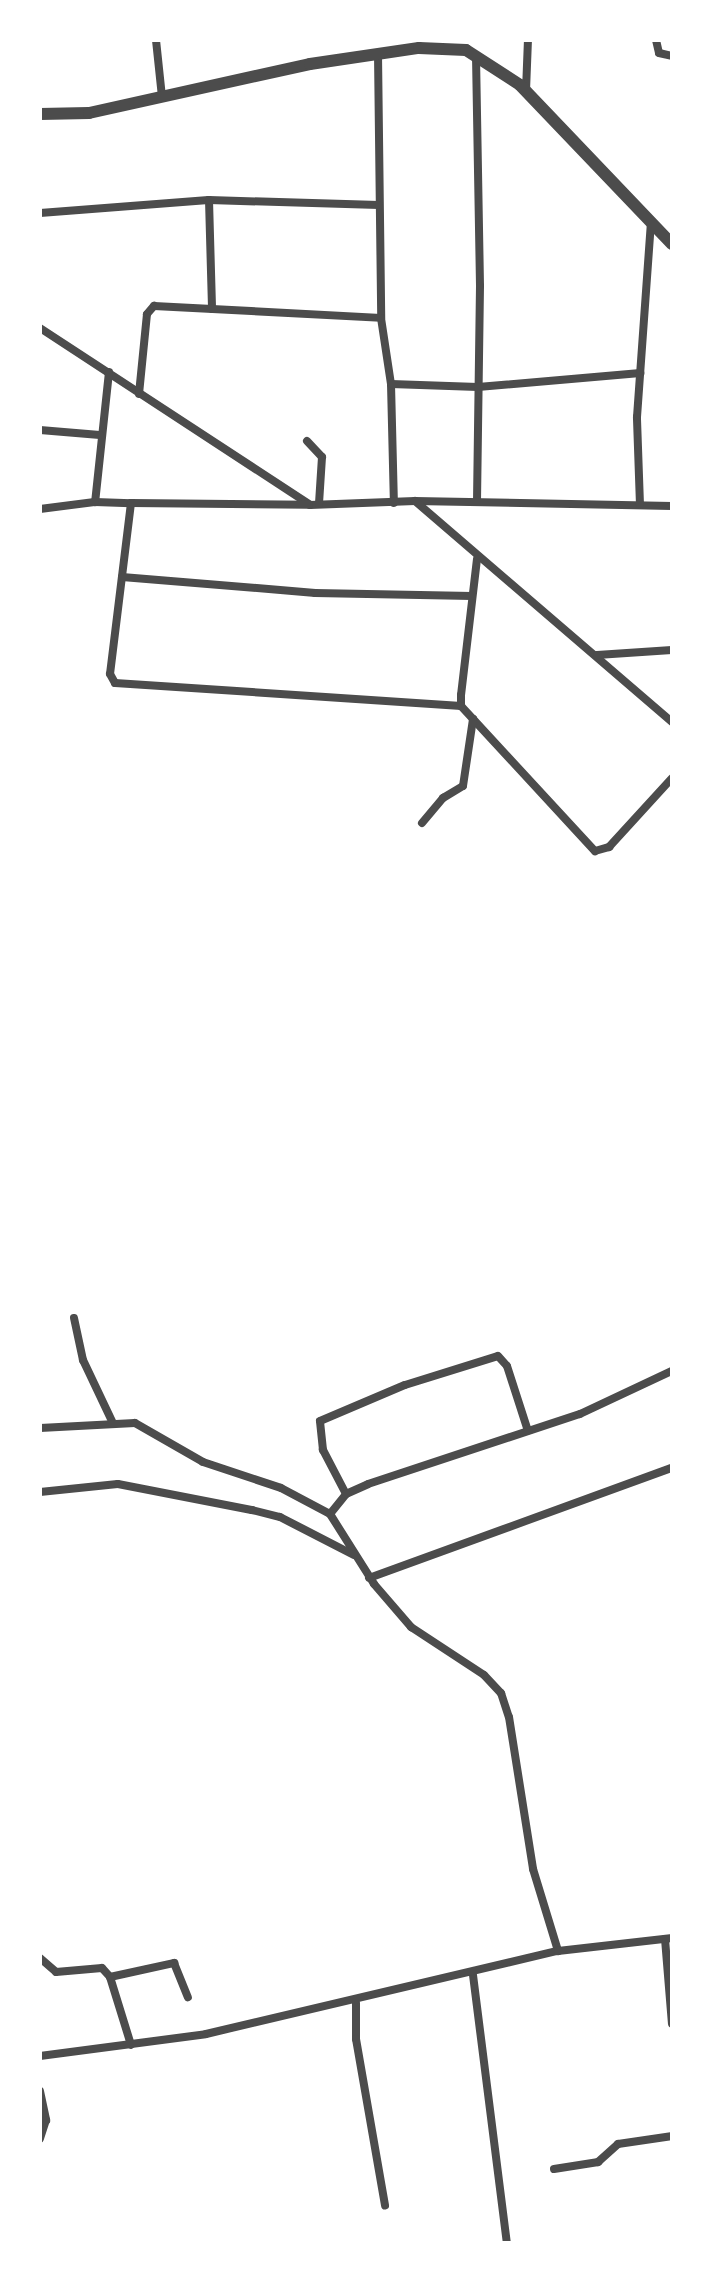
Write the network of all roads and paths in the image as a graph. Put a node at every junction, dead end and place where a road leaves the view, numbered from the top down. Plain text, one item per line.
1 (156, 40) edge
2 (528, 40) edge
3 (656, 40) edge
4 (378, 54) junction
5 (476, 55) junction
6 (672, 56) edge
7 (526, 92) junction
8 (162, 97) junction
9 (40, 114) edge
10 (209, 200) junction
11 (379, 205) junction
12 (40, 213) edge
13 (651, 222) junction
14 (672, 244) edge
15 (212, 309) junction
16 (381, 318) junction
17 (40, 328) edge
18 (109, 372) junction
19 (640, 373) junction
20 (391, 384) junction
21 (478, 387) junction
22 (139, 394) junction
23 (40, 430) edge
24 (100, 435) junction
25 (307, 441) dead end
26 (415, 501) junction
27 (95, 502) junction
28 (477, 502) junction
29 (131, 503) junction
30 (394, 503) junction
31 (314, 504) junction
32 (640, 505) junction
33 (672, 506) edge
34 (40, 509) edge
35 (477, 559) junction
36 (122, 577) junction
37 (472, 596) junction
38 (672, 650) edge
39 (597, 655) junction
40 (461, 706) junction
41 (473, 719) junction
42 (672, 722) edge
43 (672, 778) edge
44 (422, 823) dead end
45 (74, 1318) dead end
46 (672, 1371) edge
47 (112, 1421) junction
48 (40, 1428) edge
49 (528, 1431) junction
50 (672, 1468) edge
51 (40, 1492) edge
52 (346, 1494) junction
53 (330, 1514) junction
54 (356, 1556) junction
55 (369, 1578) junction
56 (668, 1939) edge
57 (558, 1951) junction
58 (40, 1958) edge
59 (473, 1975) junction
60 (110, 1977) junction
61 (188, 1997) dead end
62 (356, 2003) junction
63 (672, 2024) edge
64 (131, 2045) junction
65 (40, 2056) edge
66 (40, 2091) edge
67 (672, 2136) edge
68 (40, 2139) edge
69 (554, 2169) dead end
70 (385, 2205) dead end
71 (507, 2243) edge

1 - 8 street
2 - 7 street
3 - 6 street
4 - 5 street
4 - 8 street
4 - 11 street
5 - 7 street
5 - 21 street
7 - 13 street
8 - 9 street
10 - 11 street
10 - 12 street
10 - 15 street
11 - 16 street
13 - 14 street
13 - 19 street
15 - 16 street
15 - 22 street
16 - 20 street
17 - 18 street
18 - 22 street
18 - 24 street
19 - 21 street
19 - 32 street
20 - 21 street
20 - 30 street
21 - 28 street
22 - 31 street
23 - 24 street
24 - 27 street
25 - 31 street
26 - 28 street
26 - 30 street
26 - 35 street
27 - 29 street
27 - 34 street
28 - 32 street
29 - 31 street
29 - 36 street
30 - 31 street
32 - 33 street
35 - 37 street
35 - 39 street
36 - 37 street
36 - 40 street
37 - 40 street
38 - 39 street
39 - 42 street
40 - 41 street
41 - 43 street
41 - 44 street
45 - 47 street
46 - 49 street
47 - 48 street
47 - 53 street
49 - 52 street
49 - 52 street
50 - 55 street
51 - 54 street
52 - 53 street
53 - 54 street
54 - 55 street
55 - 57 street
56 - 57 street
56 - 63 street
57 - 59 street
58 - 60 street
59 - 62 street
59 - 71 street
60 - 61 street
60 - 64 street
62 - 64 street
62 - 70 street
64 - 65 street
66 - 68 street
67 - 69 street

